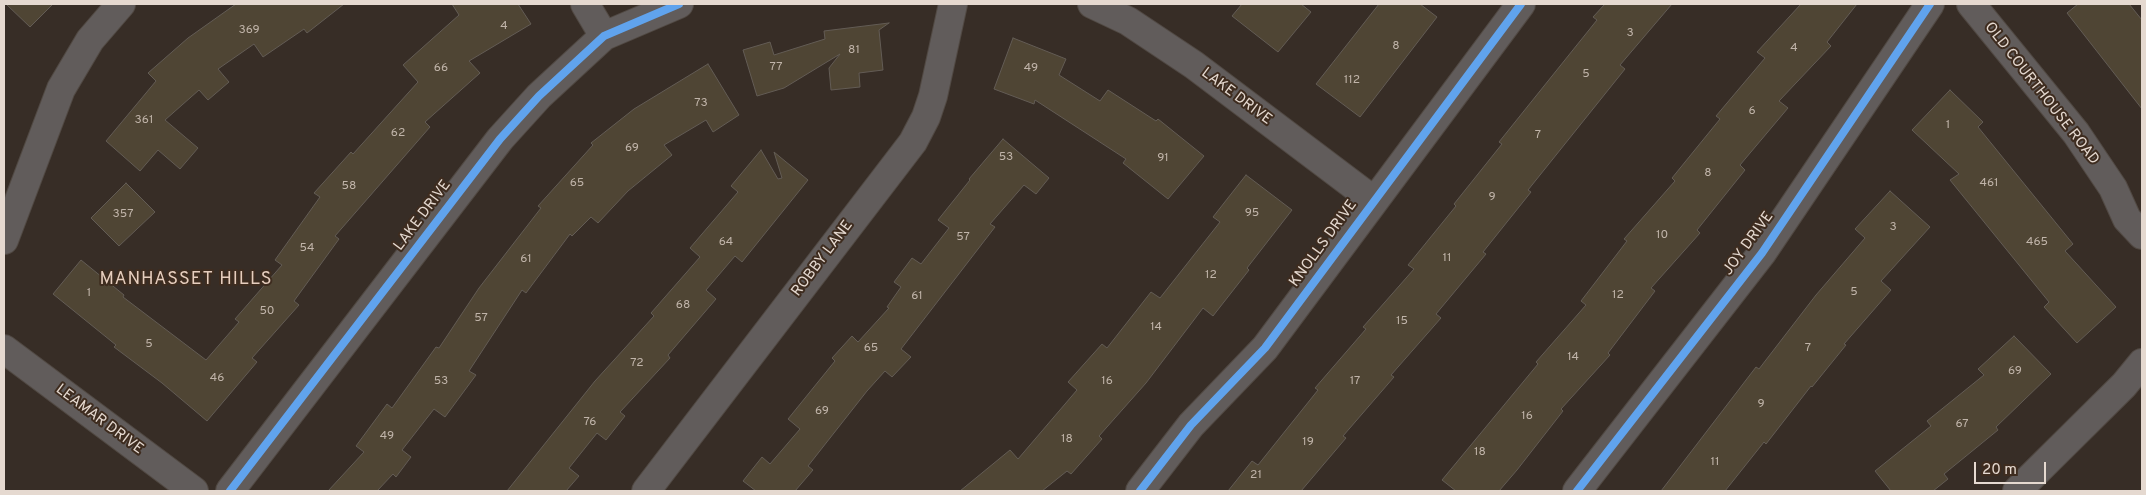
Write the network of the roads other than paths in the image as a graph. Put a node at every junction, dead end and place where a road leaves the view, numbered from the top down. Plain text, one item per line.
1 (121, 4) edge
2 (584, 4) edge
3 (679, 4) edge
4 (953, 4) edge
5 (1092, 4) edge
6 (1521, 4) edge
7 (1930, 4) edge
8 (1971, 4) edge
9 (604, 36) junction
10 (1373, 200) junction
11 (2142, 235) edge
12 (4, 240) edge
13 (4, 350) edge
14 (2142, 363) edge
15 (194, 491) edge
16 (230, 491) edge
17 (646, 491) edge
18 (1140, 491) edge
19 (1576, 491) edge
20 (2018, 491) edge

1 - 12 street
2 - 9 street
3 - 9 street, LAKE DRIVE
4 - 17 street, ROBBY LANE
5 - 10 street, LAKE DRIVE
6 - 10 street, KNOLLS DRIVE
7 - 19 street, JOY DRIVE
8 - 11 street, OLD COURTHOUSE ROAD
9 - 16 street, LAKE DRIVE
10 - 18 street, KNOLLS DRIVE
13 - 15 street, LEAMAR DRIVE
14 - 20 street

